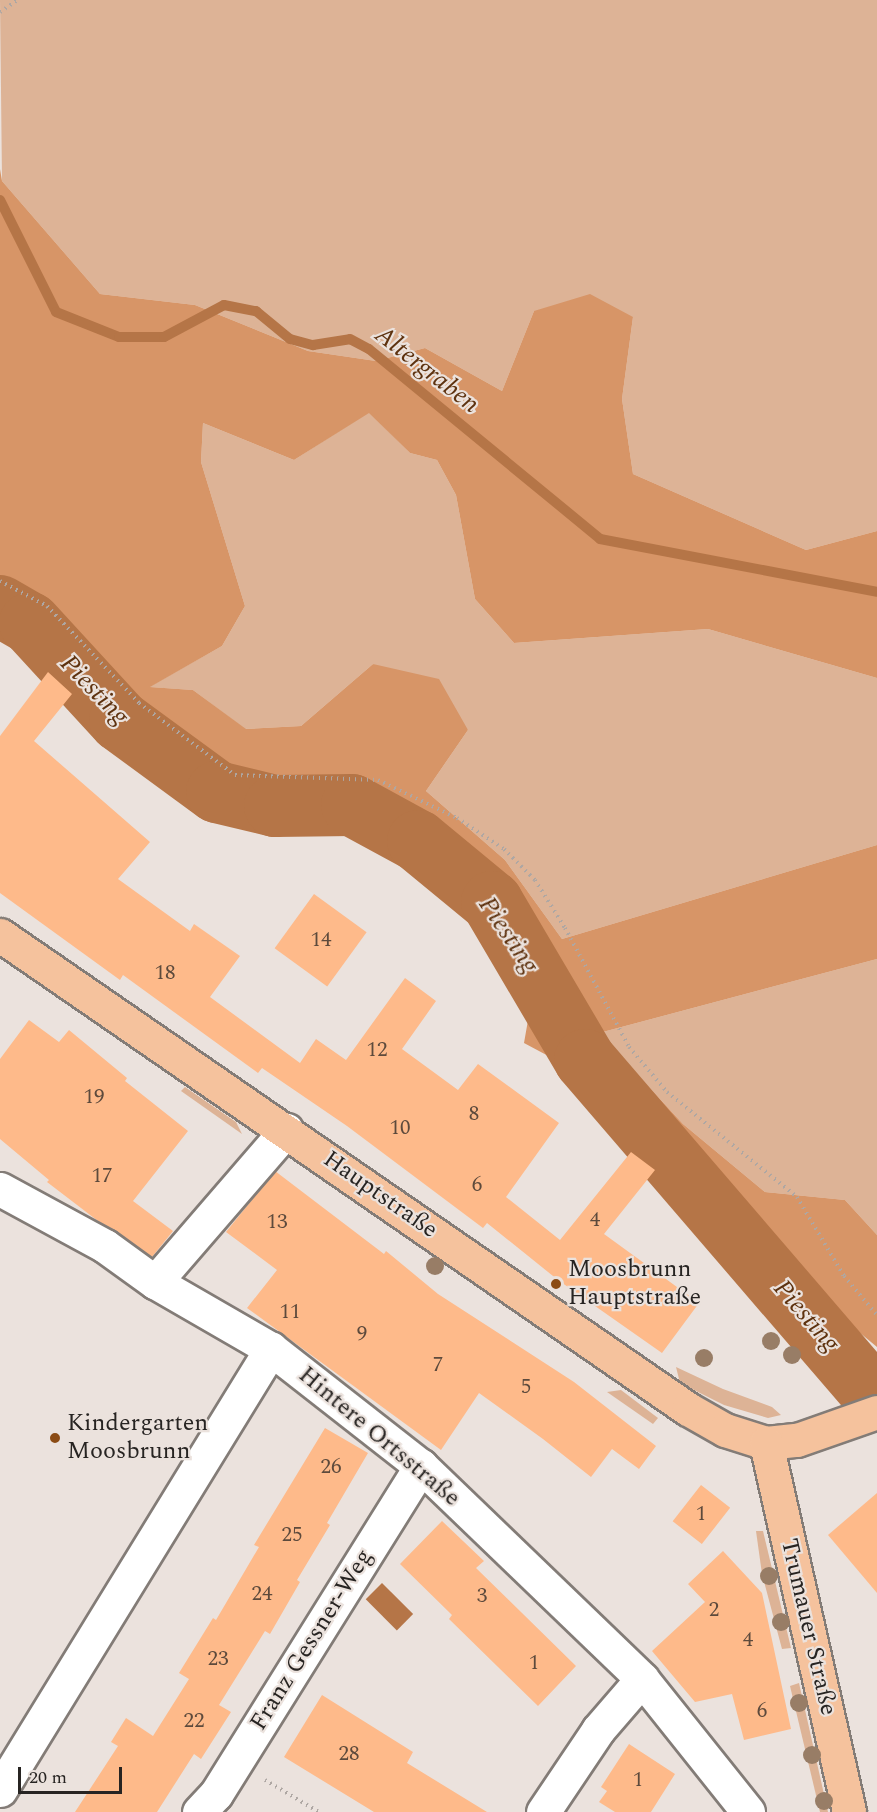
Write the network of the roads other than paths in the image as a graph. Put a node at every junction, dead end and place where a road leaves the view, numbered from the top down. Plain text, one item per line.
1 (0, 935) edge
2 (286, 1130) junction
3 (0, 1190) edge
4 (155, 1282) junction
5 (271, 1349) junction
6 (865, 1416) edge
7 (766, 1443) junction
8 (421, 1466) junction
9 (642, 1678) junction
10 (0, 1790) edge
11 (199, 1812) edge
12 (543, 1812) edge
13 (747, 1812) edge
14 (849, 1812) edge

1 - 2 main road, Hauptstraße
2 - 4 street
2 - 7 main road, Hauptstraße
3 - 4 street, Hintere Ortsstraße
4 - 5 street, Hintere Ortsstraße
5 - 8 street, Hintere Ortsstraße
5 - 10 street
6 - 7 main road
7 - 14 main road, Trumauer Straße
8 - 9 street, Hintere Ortsstraße
8 - 11 street, Franz Gessner-Weg
9 - 12 street
9 - 13 street, Hintere Ortsstraße

